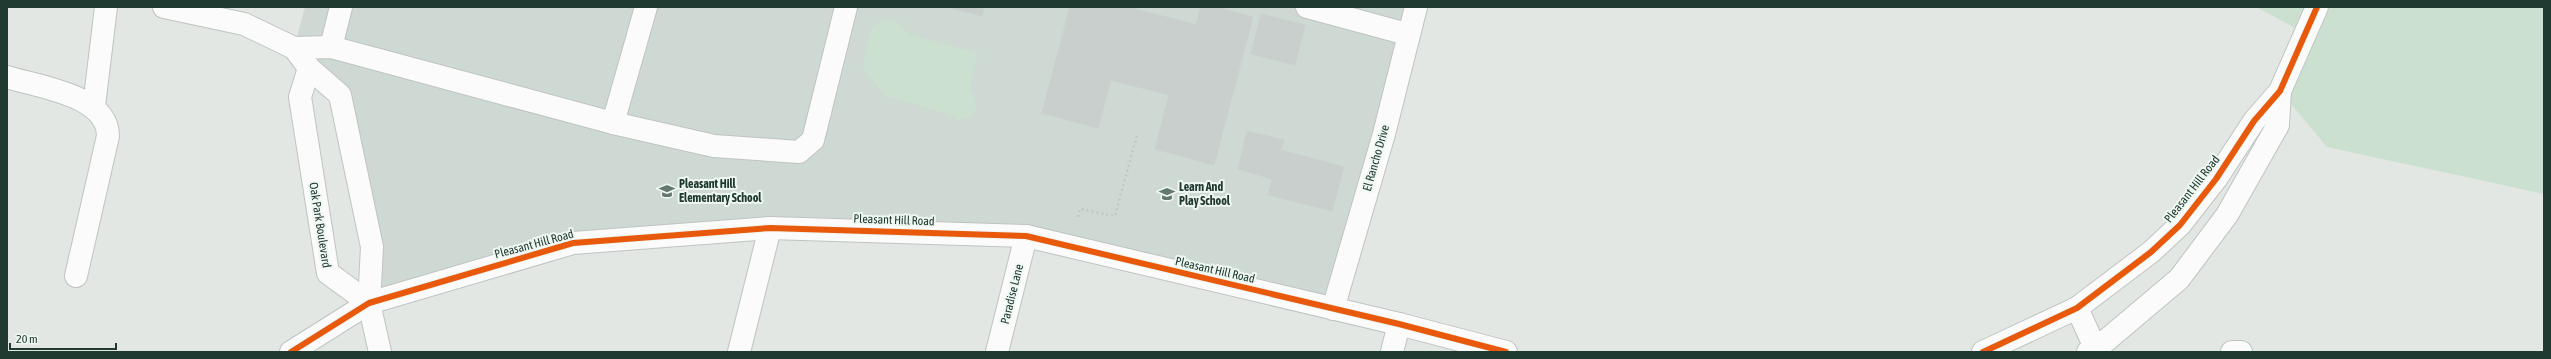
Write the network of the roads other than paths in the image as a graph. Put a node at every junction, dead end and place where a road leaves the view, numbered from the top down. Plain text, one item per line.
1 (106, 7) edge
2 (164, 7) edge
3 (341, 7) edge
4 (646, 7) edge
5 (846, 7) edge
6 (1307, 7) edge
7 (1416, 7) edge
8 (2317, 7) edge
9 (1407, 34) junction
10 (331, 47) junction
11 (294, 48) junction
12 (309, 68) junction
13 (7, 77) edge
14 (2280, 91) junction
15 (94, 106) junction
16 (613, 123) junction
17 (770, 228) junction
18 (1026, 236) junction
19 (76, 276) dead end
20 (369, 303) junction
21 (2077, 308) junction
22 (1333, 309) junction
23 (1399, 324) junction
24 (2093, 351) edge
25 (291, 352) edge
26 (380, 352) edge
27 (739, 352) edge
28 (998, 352) edge
29 (1392, 352) edge
30 (1506, 352) edge
31 (1983, 352) edge
32 (2232, 352) edge
33 (2241, 352) edge

1 - 15 street
2 - 11 street
3 - 10 street
4 - 16 street
5 - 16 street
6 - 9 street
7 - 9 street, El Rancho Drive
8 - 14 street, Pleasant Hill Road
9 - 22 street, El Rancho Drive
10 - 11 street
10 - 16 street
11 - 12 street
12 - 20 street
12 - 20 street, Oak Park Boulevard
13 - 15 street
14 - 21 street, Pleasant Hill Road
14 - 24 street, Pleasant Hill Road
15 - 19 street
17 - 18 street, Pleasant Hill Road
17 - 20 street, Pleasant Hill Road
17 - 27 street
18 - 22 street, Pleasant Hill Road
18 - 28 street, Paradise Lane
20 - 25 street, Pleasant Hill Road
20 - 26 street
21 - 24 street
21 - 31 street, Pleasant Hill Road
22 - 23 street, Pleasant Hill Road
23 - 29 street
23 - 30 street, Pleasant Hill Road
32 - 33 street

